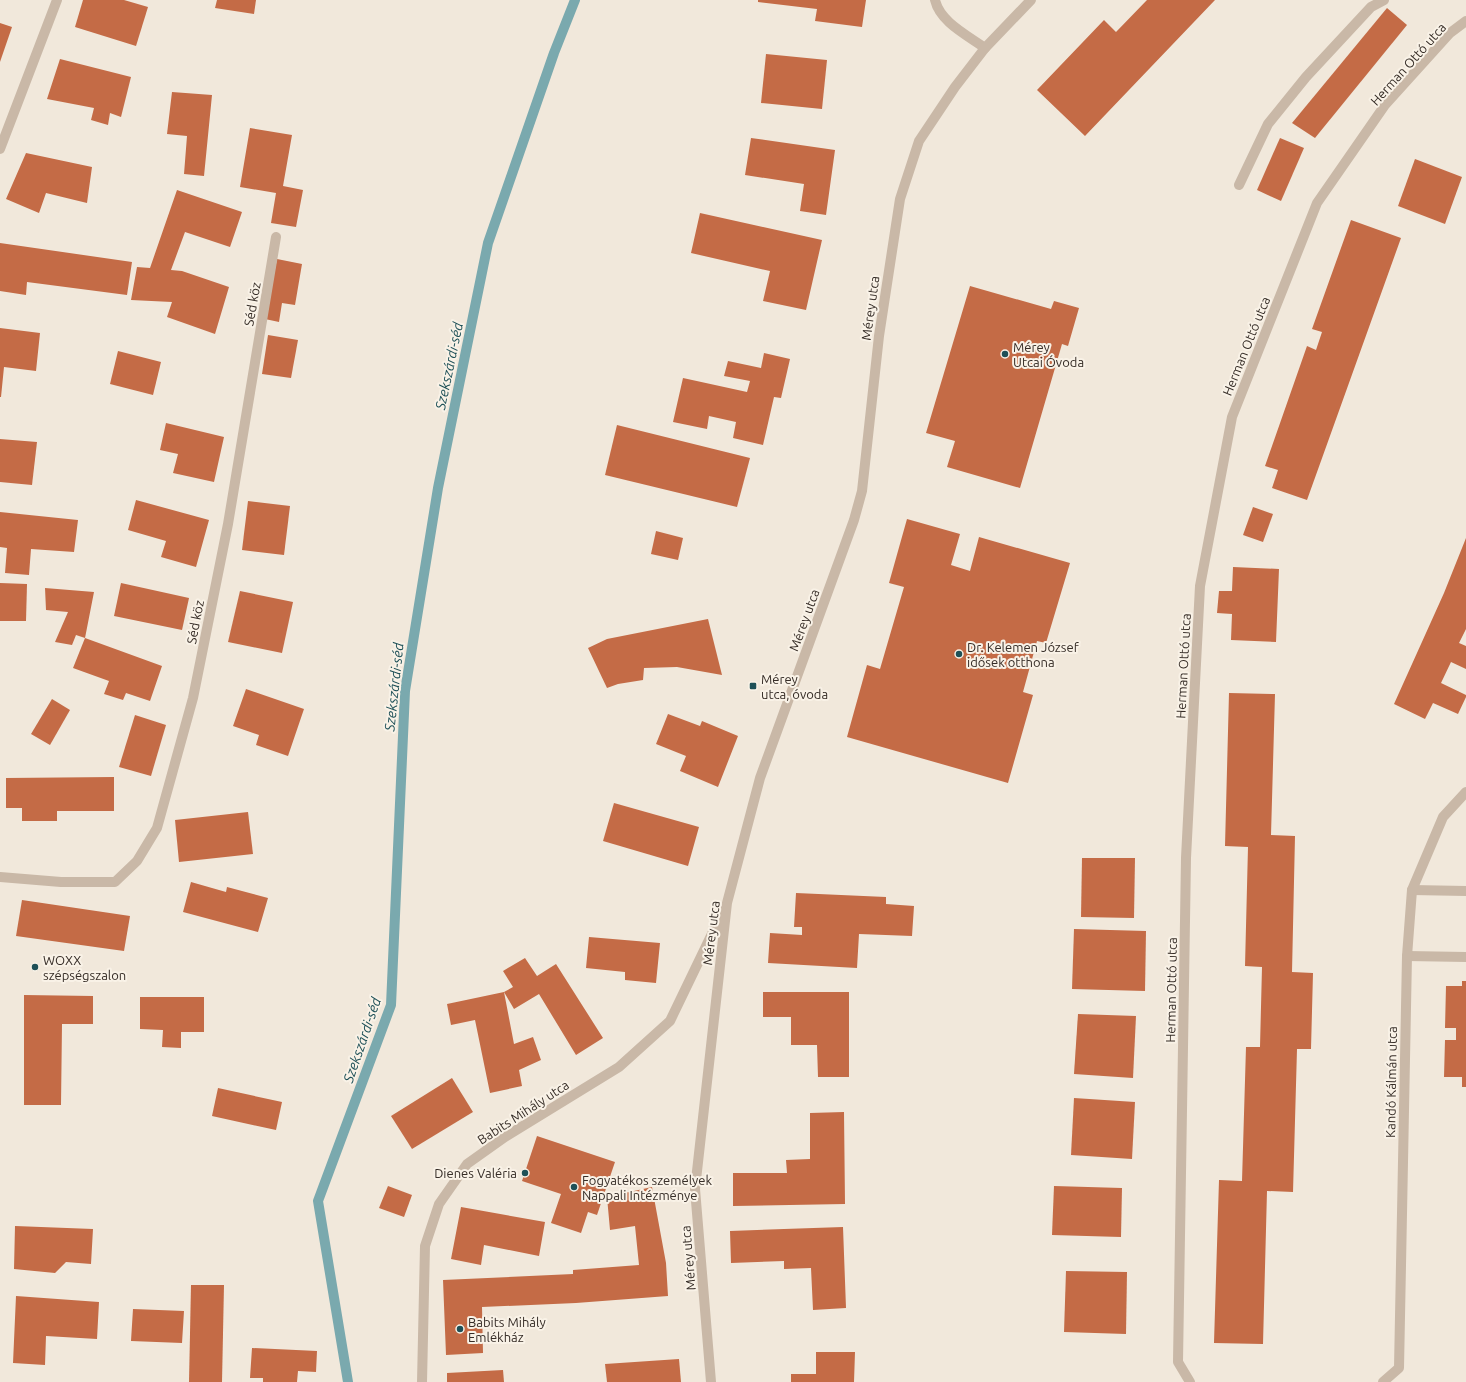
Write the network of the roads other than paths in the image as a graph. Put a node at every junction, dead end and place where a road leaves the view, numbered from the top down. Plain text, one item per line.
1 (57, 0) edge
2 (935, 0) edge
3 (1031, 0) edge
4 (1384, 0) edge
5 (1466, 21) edge
6 (985, 48) junction
7 (0, 150) edge
8 (1239, 185) dead end
9 (276, 236) dead end
10 (1466, 792) edge
11 (0, 877) edge
12 (1412, 890) junction
13 (1466, 890) edge
14 (727, 904) junction
15 (1407, 956) junction
16 (1466, 957) edge
17 (422, 1382) edge
18 (711, 1382) edge
19 (1190, 1382) edge
20 (1383, 1382) edge

1 - 7 street
2 - 6 street
3 - 6 street, Mérey utca
4 - 8 street
5 - 19 street, Herman Ottó utca
6 - 14 street, Mérey utca
9 - 11 street, Séd köz
10 - 12 street, Kandó Kálmán utca
12 - 13 street
12 - 15 street, Kandó Kálmán utca
14 - 17 street, Babits Mihály utca
14 - 18 street, Mérey utca
15 - 16 street
15 - 20 street, Kandó Kálmán utca

